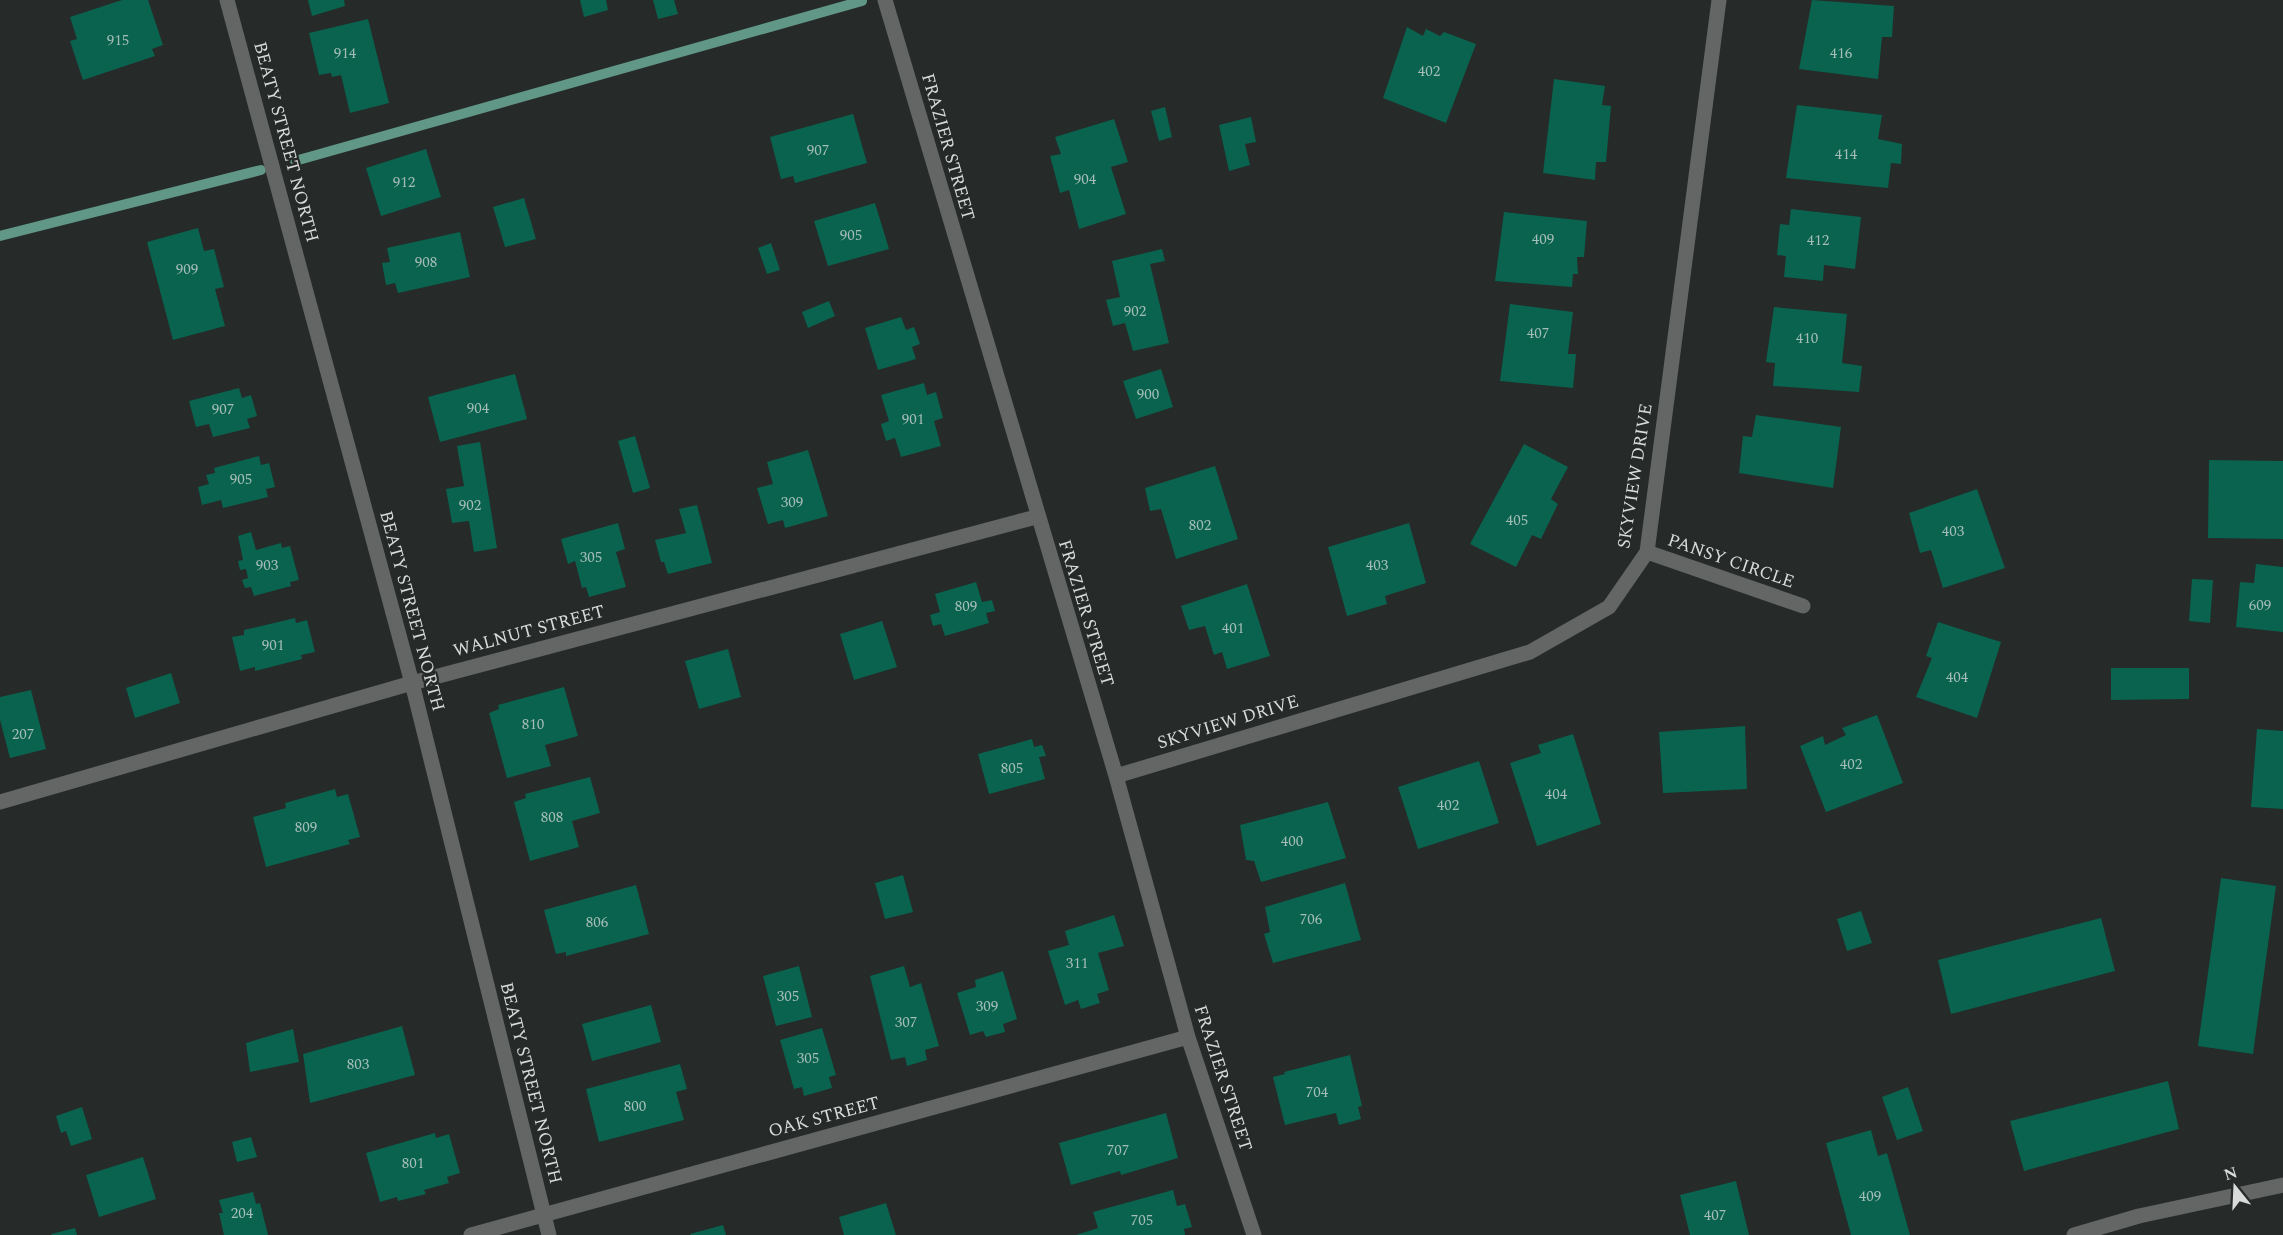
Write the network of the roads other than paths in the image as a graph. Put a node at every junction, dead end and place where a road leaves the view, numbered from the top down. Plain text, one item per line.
1 (227, 0) edge
2 (885, 0) edge
3 (1719, 0) edge
4 (1036, 516) junction
5 (1647, 552) junction
6 (1803, 606) dead end
7 (412, 683) junction
8 (1116, 776) junction
9 (0, 802) edge
10 (1188, 1037) junction
11 (2283, 1185) edge
12 (543, 1214) junction
13 (471, 1235) edge
14 (549, 1235) edge
15 (1254, 1235) edge
16 (2074, 1235) edge

1 - 7 street, BEATY STREET NORTH
2 - 4 street, FRAZIER STREET
3 - 5 street, SKYVIEW DRIVE
4 - 7 street, WALNUT STREET
4 - 8 street, FRAZIER STREET
5 - 6 street, PANSY CIRCLE
5 - 8 street, SKYVIEW DRIVE
7 - 9 street, WALNUT STREET
7 - 12 street, BEATY STREET NORTH
8 - 10 street, FRAZIER STREET
10 - 12 street, OAK STREET
10 - 15 street, FRAZIER STREET
11 - 16 street
12 - 13 street, OAK STREET
12 - 14 street, BEATY STREET NORTH

